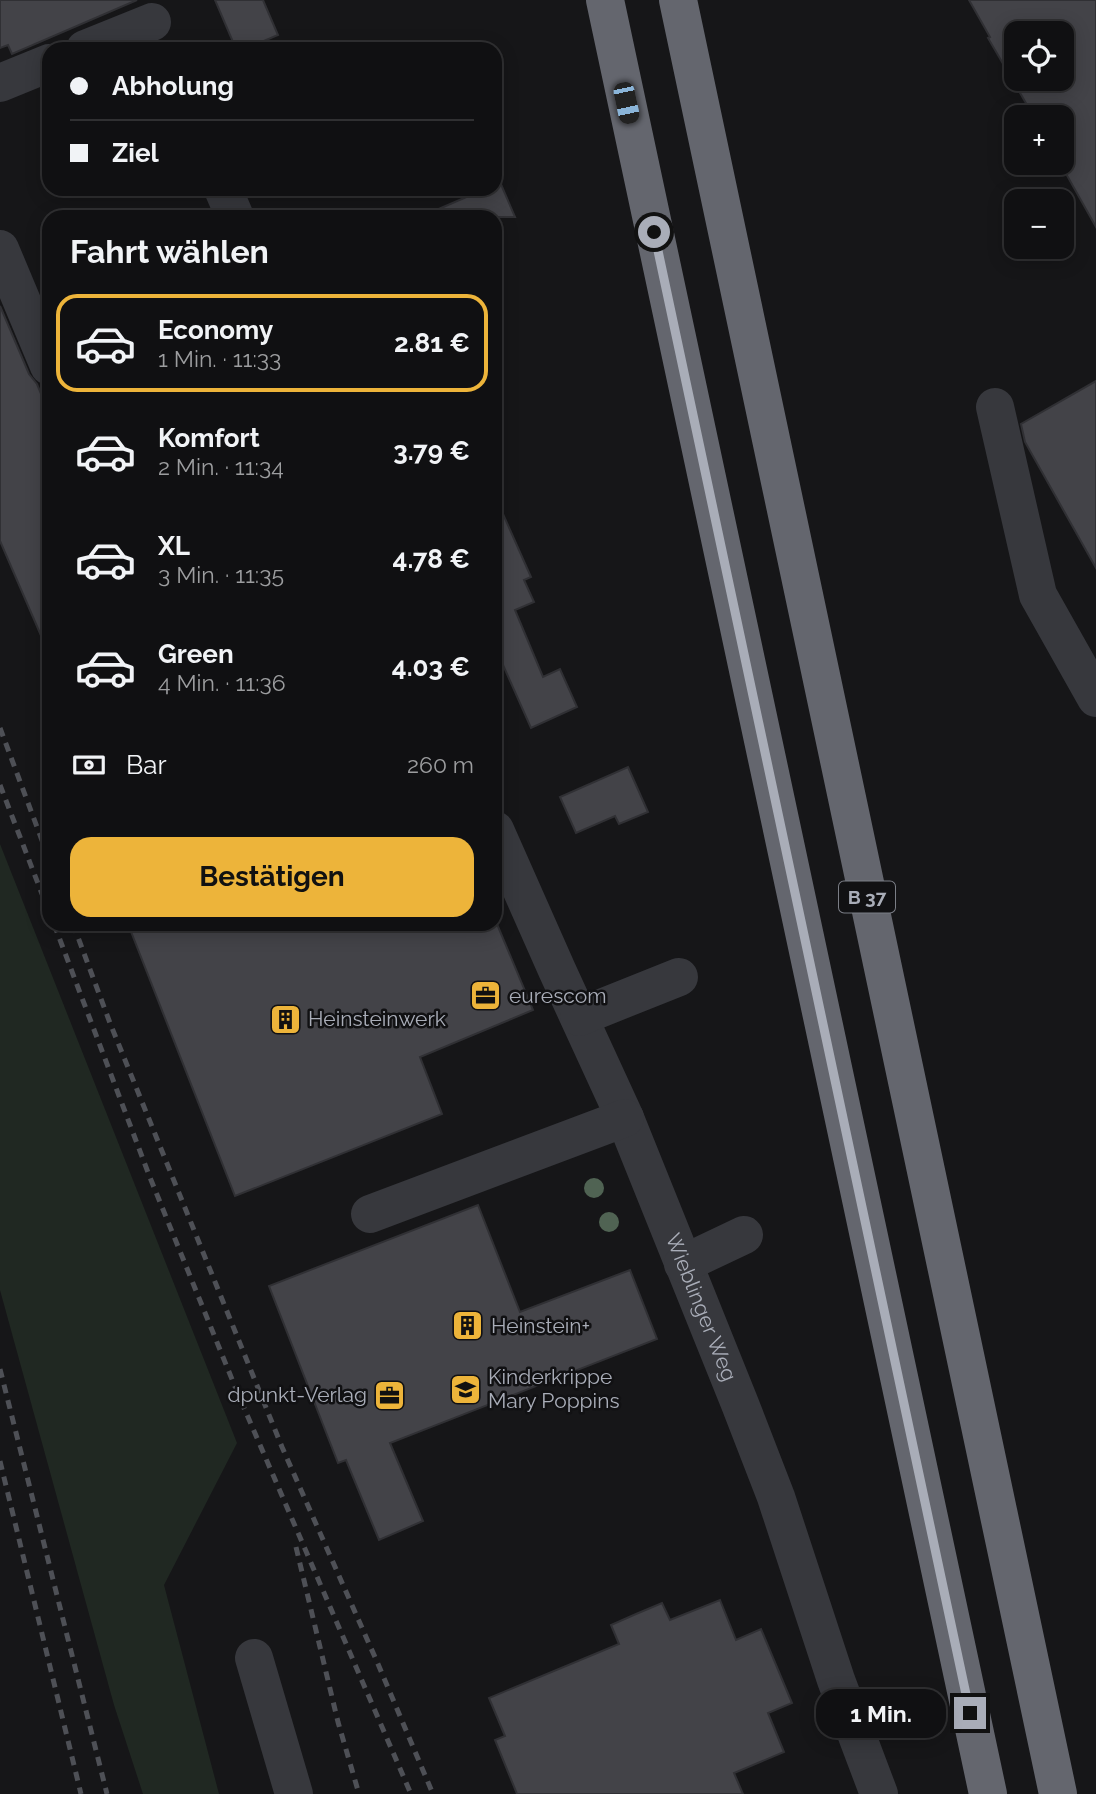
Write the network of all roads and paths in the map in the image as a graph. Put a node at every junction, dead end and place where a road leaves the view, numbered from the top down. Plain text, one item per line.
1 (605, 0) edge
2 (678, 0) edge
3 (153, 24) edge
4 (104, 42) edge
5 (42, 66) edge
6 (0, 83) edge
7 (0, 249) edge
8 (42, 349) edge
9 (995, 407) dead end
10 (1096, 698) edge
11 (502, 846) edge
12 (679, 977) dead end
13 (579, 1017) junction
14 (625, 1118) junction
15 (370, 1214) dead end
16 (744, 1235) dead end
17 (683, 1264) junction
18 (254, 1658) dead end
19 (294, 1794) edge
20 (879, 1794) edge
21 (988, 1794) edge
22 (1058, 1794) edge

1 - 21 highway
2 - 22 highway, B 37
3 - 4 street
5 - 6 street
7 - 8 street
9 - 10 street
11 - 13 street, Wieblinger Weg
12 - 13 street
13 - 14 street, Wieblinger Weg
14 - 15 street
14 - 17 street, Wieblinger Weg
16 - 17 street
17 - 20 street, Wieblinger Weg
18 - 19 street

